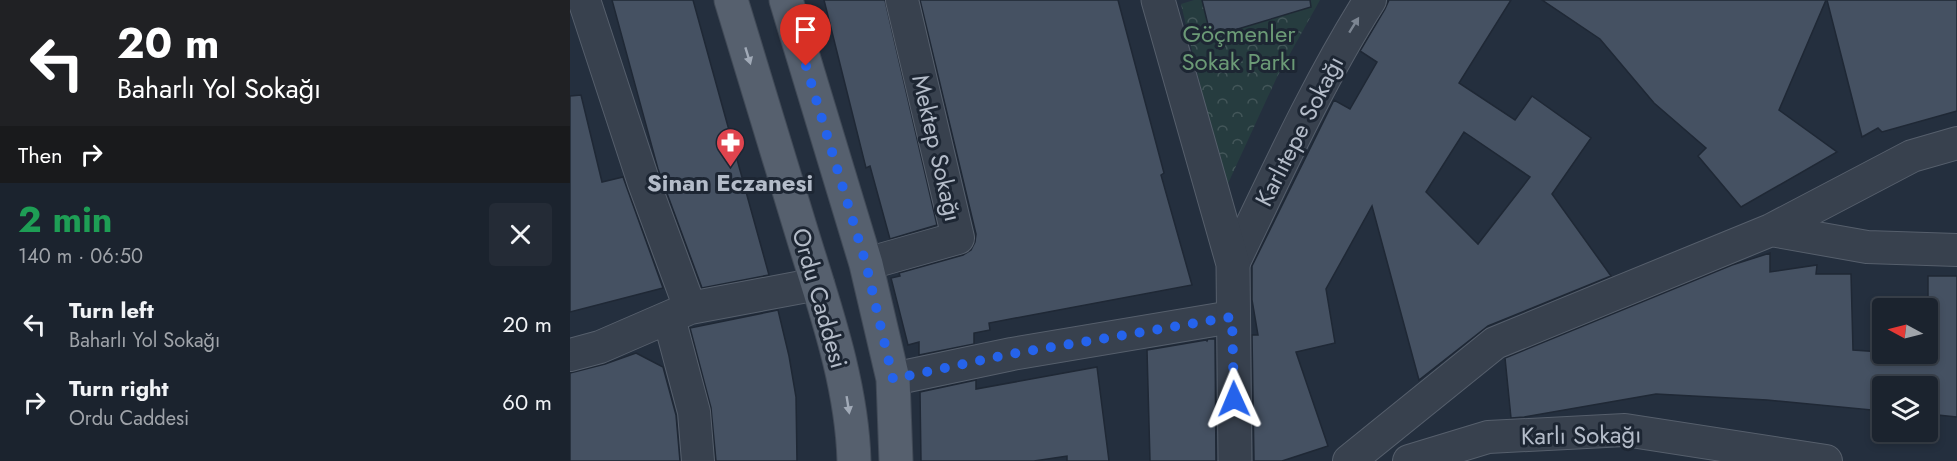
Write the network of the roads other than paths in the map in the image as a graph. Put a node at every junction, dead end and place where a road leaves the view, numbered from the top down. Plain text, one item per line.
1 (584, 0) edge
2 (731, 0) edge
3 (786, 0) edge
4 (902, 0) edge
5 (1158, 0) edge
6 (1370, 0) edge
7 (1957, 142) edge
8 (1771, 230) junction
9 (1957, 250) edge
10 (866, 264) junction
11 (1233, 264) junction
12 (818, 284) junction
13 (680, 313) junction
14 (1232, 317) junction
15 (570, 355) edge
16 (893, 379) junction
17 (699, 461) edge
18 (854, 461) edge
19 (896, 461) edge
20 (1235, 461) edge
21 (1349, 461) edge
22 (1409, 461) edge
23 (1826, 461) edge

1 - 13 street
2 -> 12 main road, Ordu Caddesi
3 - 10 main road, Ordu Caddesi
4 - 10 street, Mektep Sokağı
5 - 11 street
11 -> 6 street, Karlıtepe Sokağı
7 - 8 street
8 - 9 street
8 - 21 street
10 - 16 main road, Ordu Caddesi
11 - 14 street
12 - 13 street
12 -> 18 main road, Ordu Caddesi
13 - 15 street
13 - 17 street
14 - 16 street
14 - 20 street
16 - 19 main road, Ordu Caddesi
22 - 23 street, Karlı Sokağı

